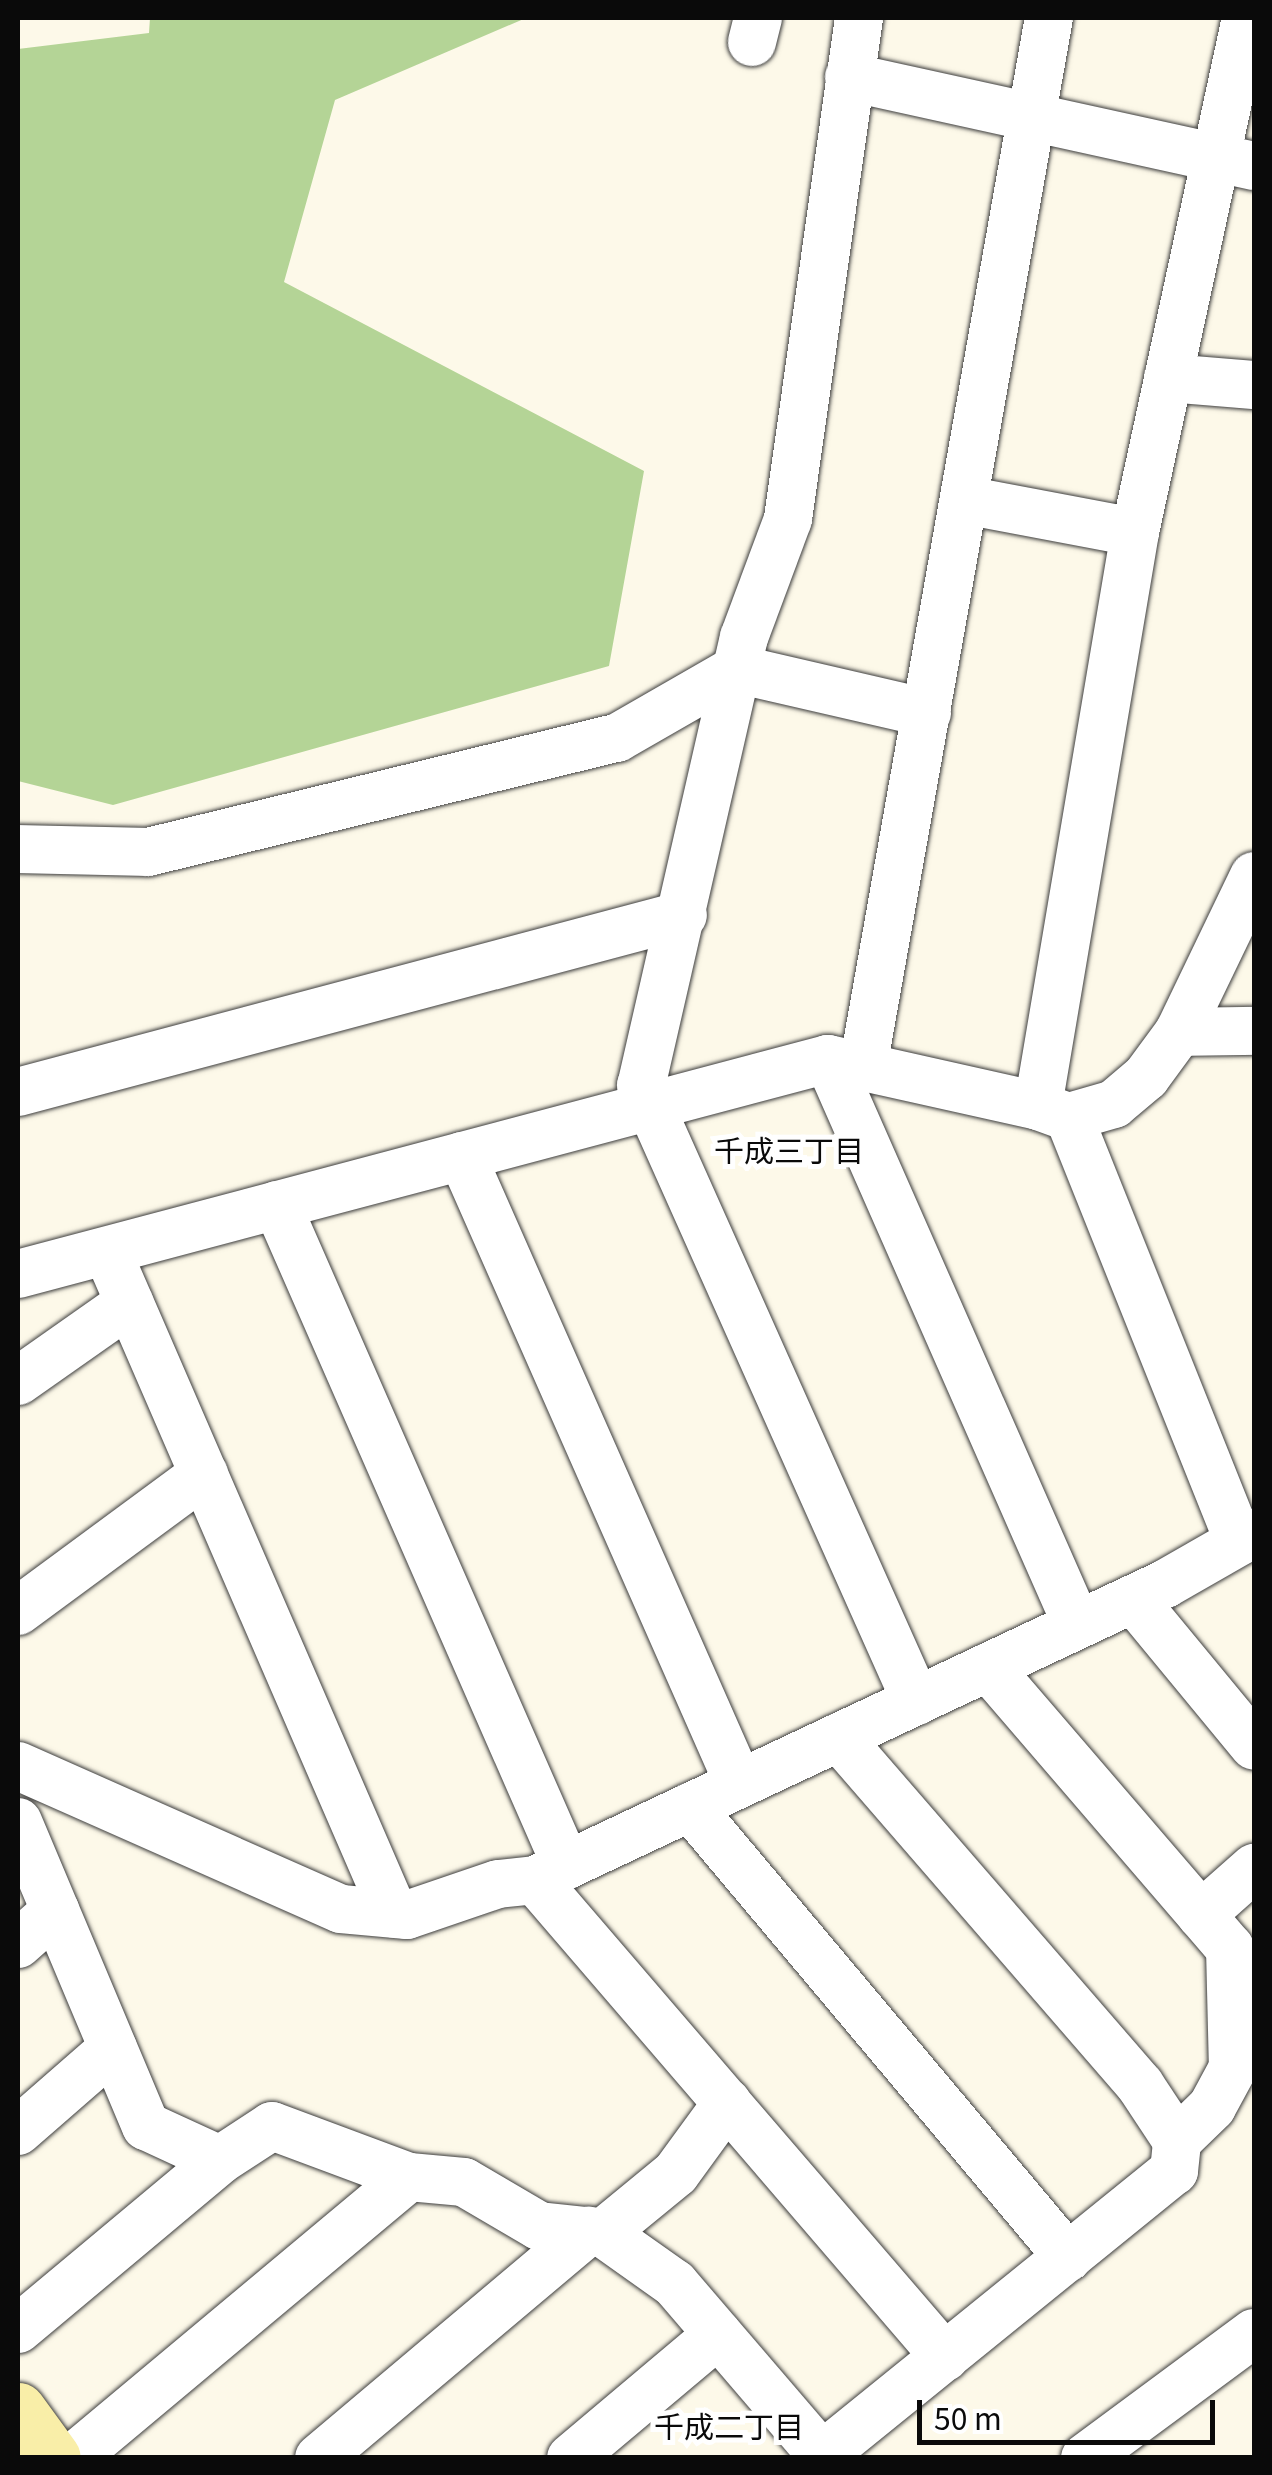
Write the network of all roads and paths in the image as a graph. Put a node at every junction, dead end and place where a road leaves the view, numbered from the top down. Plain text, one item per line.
1 (859, 18) edge
2 (1049, 18) edge
3 (1246, 18) edge
4 (849, 77) junction
5 (1033, 120) junction
6 (1235, 162) edge
7 (1168, 378) junction
8 (1254, 385) edge
9 (965, 500) junction
10 (1134, 532) junction
11 (737, 669) junction
12 (927, 713) junction
13 (18, 850) edge
14 (1254, 876) edge
15 (682, 915) junction
16 (1254, 1031) edge
17 (1179, 1032) junction
18 (845, 1063) junction
19 (18, 1092) edge
20 (650, 1106) junction
21 (1054, 1112) junction
22 (462, 1156) junction
23 (277, 1205) junction
24 (106, 1250) junction
25 (18, 1274) edge
26 (129, 1302) junction
27 (18, 1382) edge
28 (204, 1474) junction
29 (1247, 1537) edge
30 (1132, 1599) junction
31 (18, 1611) edge
32 (1076, 1625) junction
33 (988, 1668) junction
34 (916, 1701) junction
35 (839, 1737) junction
36 (1254, 1746) edge
37 (18, 1766) edge
38 (739, 1784) junction
39 (690, 1807) junction
40 (18, 1822) edge
41 (1254, 1868) edge
42 (550, 1872) junction
43 (55, 1912) junction
44 (394, 1914) junction
45 (1202, 1915) junction
46 (18, 1944) edge
47 (113, 2048) junction
48 (1244, 2066) edge
49 (727, 2104) junction
50 (18, 2132) edge
51 (1177, 2141) junction
52 (220, 2160) junction
53 (409, 2177) junction
54 (596, 2232) junction
55 (1068, 2256) junction
56 (18, 2328) edge
57 (1254, 2333) edge
58 (718, 2334) junction
59 (945, 2357) junction
60 (18, 2410) edge
61 (821, 2457) edge
62 (53, 2458) edge
63 (73, 2458) edge
64 (319, 2458) edge
65 (571, 2458) edge
66 (1085, 2458) edge

1 - 4 street
2 - 5 street
3 - 6 street
4 - 5 street
4 - 11 street
5 - 6 street
5 - 9 street
6 - 7 street
7 - 8 street
7 - 10 street
9 - 10 street
9 - 12 street
10 - 21 street
11 - 12 street
11 - 13 street
11 - 15 street
12 - 18 street
14 - 17 street
15 - 19 street
15 - 20 street
16 - 17 street
17 - 21 street
18 - 20 street
18 - 21 street
18 - 32 street
20 - 22 street
20 - 34 street
21 - 29 street
22 - 23 street
22 - 38 street
23 - 24 street
23 - 42 street
24 - 25 street
24 - 26 street
26 - 27 street
26 - 28 street
28 - 31 street
28 - 44 street
29 - 30 street
30 - 32 street
30 - 36 street
32 - 33 street
33 - 34 street
33 - 45 street
34 - 35 street
35 - 38 street
35 - 51 street
37 - 44 street
38 - 39 street
39 - 42 street
39 - 55 street
40 - 43 street
41 - 45 street
42 - 44 street
42 - 49 street
43 - 46 street
43 - 47 street
45 - 48 street
47 - 50 street
47 - 52 street
48 - 51 street
49 - 54 street
49 - 59 street
51 - 55 street
52 - 53 street
52 - 56 street
53 - 54 street
53 - 63 street
54 - 58 street
54 - 64 street
55 - 59 street
57 - 66 street
58 - 61 street
58 - 65 street
59 - 61 street
60 - 62 street

